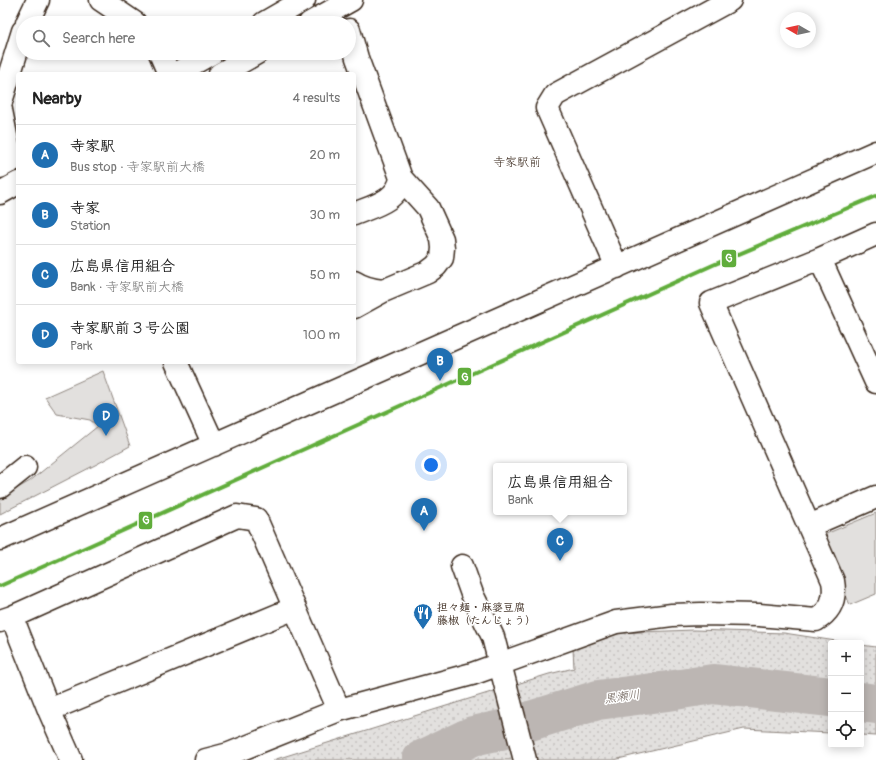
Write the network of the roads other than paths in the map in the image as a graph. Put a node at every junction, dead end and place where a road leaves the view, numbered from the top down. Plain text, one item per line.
1 (38, 0) edge
2 (101, 0) edge
3 (304, 0) edge
4 (730, 0) edge
5 (345, 7) edge
6 (30, 16) edge
7 (125, 16) edge
8 (276, 16) edge
9 (325, 16) edge
10 (16, 54) edge
11 (356, 54) edge
12 (163, 60) edge
13 (200, 60) edge
14 (245, 60) edge
15 (168, 72) edge
16 (179, 72) edge
17 (224, 72) edge
18 (876, 152) edge
19 (10, 162) edge
20 (401, 178) junction
21 (356, 213) edge
22 (876, 234) edge
23 (820, 260) junction
24 (617, 267) junction
25 (356, 283) edge
26 (383, 291) junction
27 (356, 306) edge
28 (177, 364) edge
29 (876, 382) edge
30 (214, 445) junction
31 (24, 467) dead end
32 (0, 487) edge
33 (876, 497) edge
34 (809, 526) junction
35 (0, 539) edge
36 (462, 566) dead end
37 (295, 608) junction
38 (6, 619) edge
39 (502, 670) junction
40 (49, 710) junction
41 (339, 710) junction
42 (524, 758) edge
43 (71, 760) edge
44 (206, 760) edge

1 - 6 street
2 - 7 street
3 - 8 street
4 - 24 street
5 - 9 street
10 - 19 street
11 - 20 street
12 - 15 street
13 - 16 street
14 - 17 street
18 - 24 street
20 - 21 street
20 - 26 street
22 - 23 street
23 - 29 street
23 - 34 street
24 - 30 street
25 - 26 street
26 - 27 street
28 - 30 street
30 - 35 street
31 - 32 street
33 - 34 street
34 - 39 street
36 - 39 street
37 - 38 street
37 - 40 street
37 - 41 street
38 - 40 street
39 - 41 street
39 - 42 street
40 - 43 street
41 - 44 street

